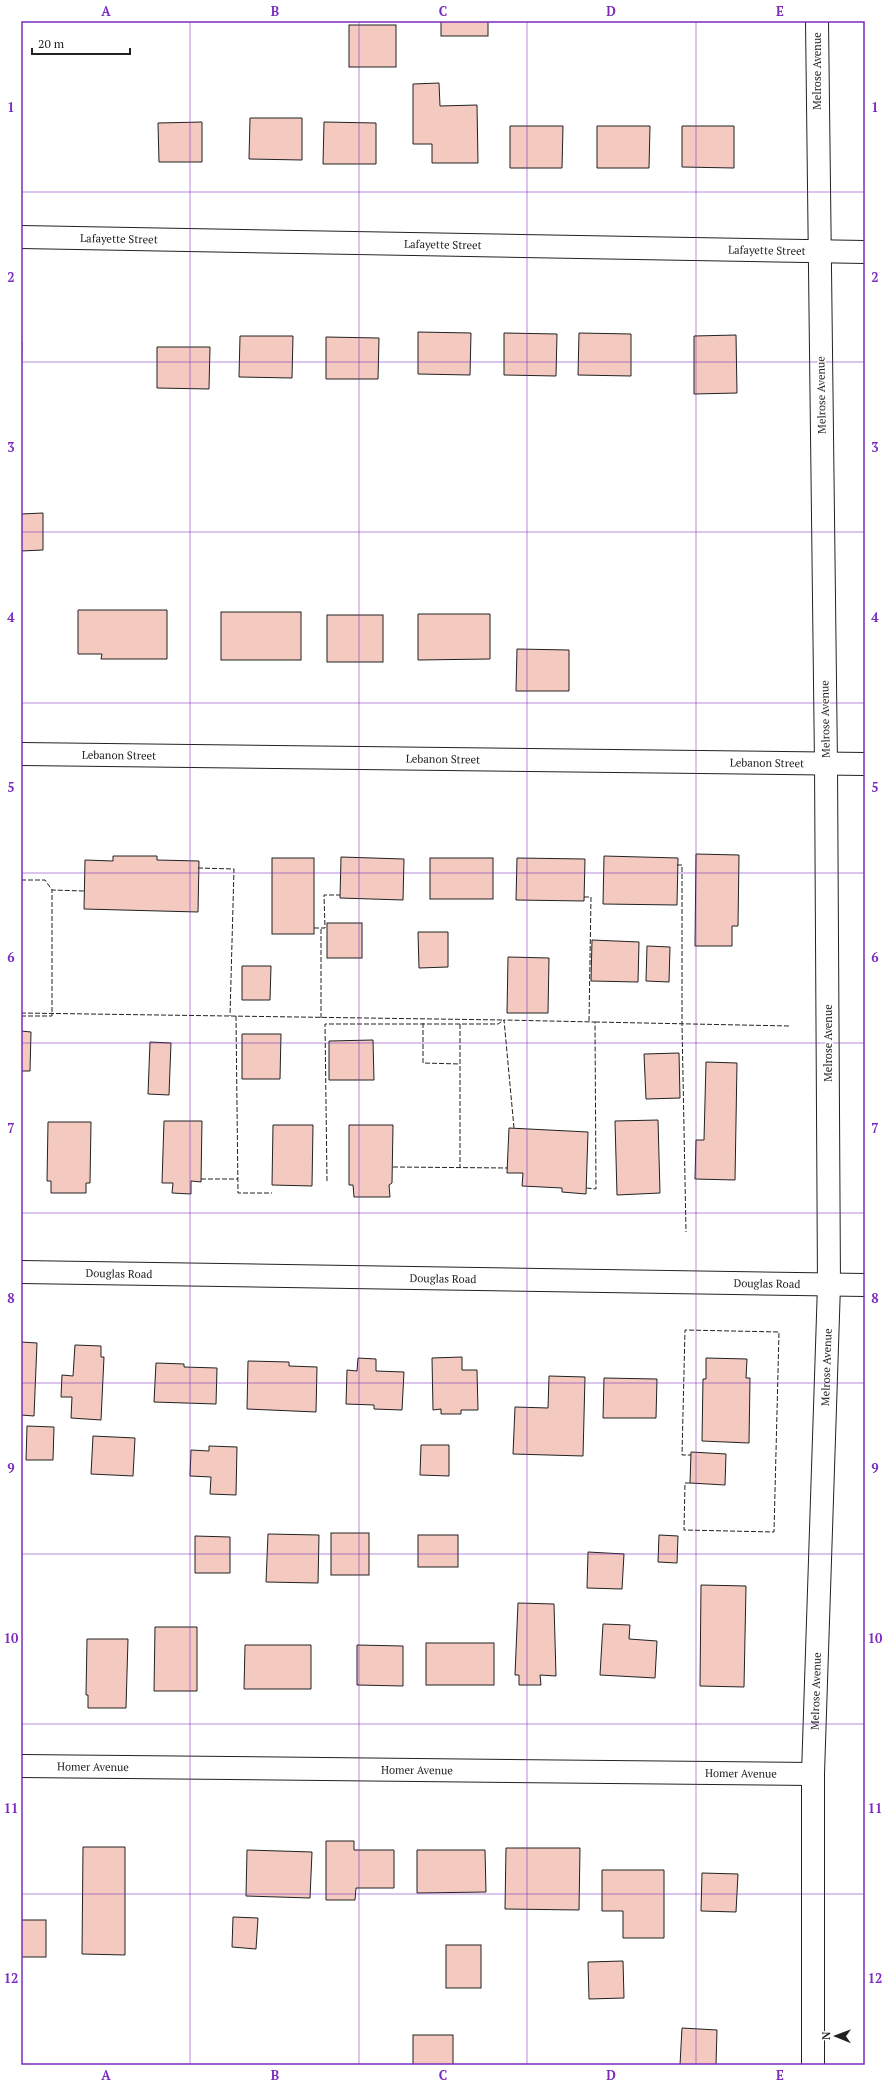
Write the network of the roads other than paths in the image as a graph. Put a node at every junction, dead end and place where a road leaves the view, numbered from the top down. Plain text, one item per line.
1 (817, 21) edge
2 (21, 237) edge
3 (819, 251) junction
4 (865, 252) edge
5 (21, 754) edge
6 (826, 764) junction
7 (865, 764) edge
8 (21, 1272) edge
9 (829, 1285) junction
10 (865, 1285) edge
11 (21, 1766) edge
12 (813, 1774) junction
13 (813, 2065) edge

1 - 3 street, Melrose Avenue
2 - 3 street, Lafayette Street
3 - 4 street, Lafayette Street
3 - 6 street, Melrose Avenue
5 - 6 street, Lebanon Street
6 - 7 street, Lebanon Street
6 - 9 street, Melrose Avenue
8 - 9 street, Douglas Road
9 - 10 street, Douglas Road
9 - 12 street, Melrose Avenue
11 - 12 street, Homer Avenue
12 - 13 street, Melrose Avenue

